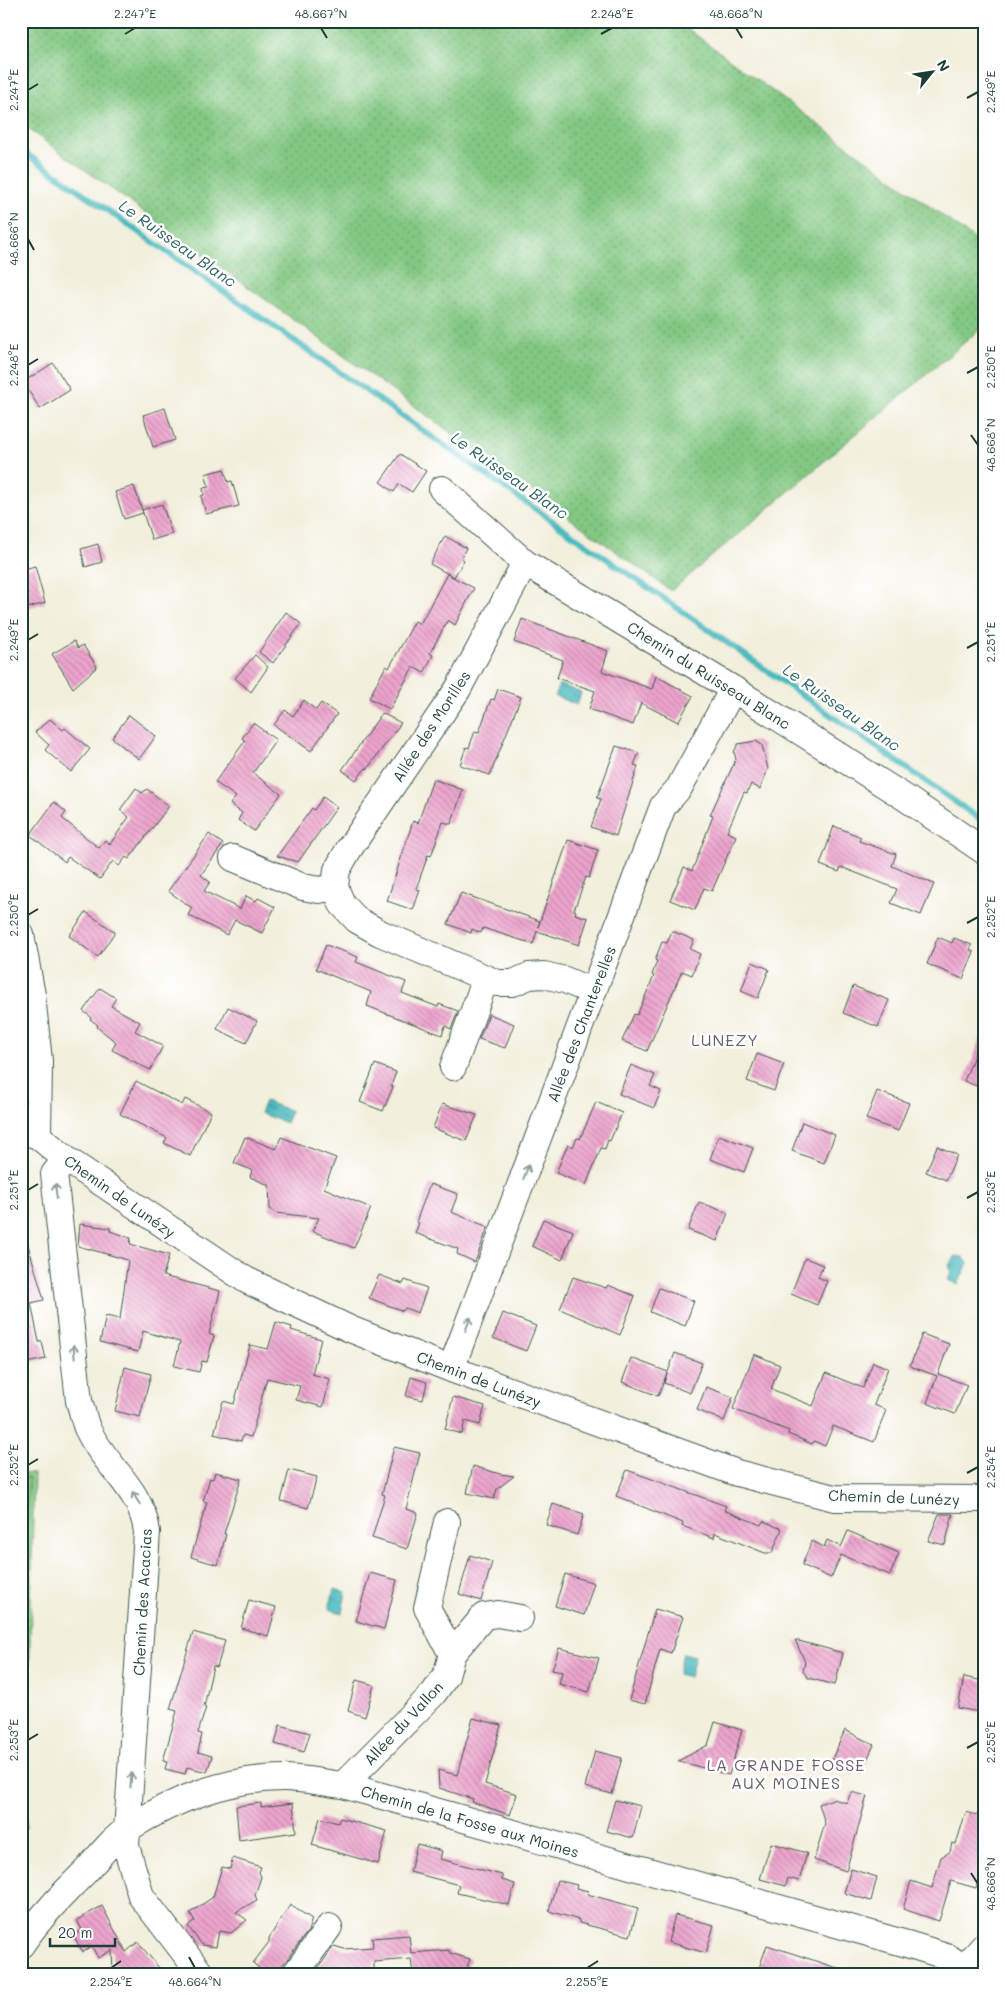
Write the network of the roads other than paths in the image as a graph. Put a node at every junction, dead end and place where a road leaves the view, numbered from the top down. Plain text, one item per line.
1 (442, 489) dead end
2 (525, 563) junction
3 (733, 689) junction
4 (984, 851) edge
5 (233, 858) dead end
6 (335, 887) junction
7 (21, 935) edge
8 (486, 978) junction
9 (593, 992) junction
10 (452, 1067) dead end
11 (30, 1133) edge
12 (66, 1159) junction
13 (451, 1369) junction
14 (984, 1500) edge
15 (447, 1522) dead end
16 (520, 1618) dead end
17 (452, 1654) junction
18 (343, 1785) junction
19 (128, 1829) junction
20 (329, 1927) dead end
21 (21, 1945) edge
22 (984, 1946) edge
23 (961, 1971) edge
24 (201, 1974) edge
25 (295, 1974) edge

1 - 2 street, Chemin du Ruisseau Blanc
2 - 3 street, Chemin du Ruisseau Blanc
2 - 6 street, Allée des Morilles
3 - 4 street, Chemin du Ruisseau Blanc
3 - 9 street, Allée des Chanterelles
5 - 6 street
6 - 8 street
7 - 11 street
8 - 9 street
8 - 10 street
13 -> 9 street, Allée des Chanterelles
11 - 12 street, Chemin de Lunézy
12 - 13 street, Chemin de Lunézy
19 -> 12 street, Chemin des Acacias
13 - 14 street, Chemin de Lunézy
15 - 17 street
16 - 17 street, Allée du Vallon
17 - 18 street, Allée du Vallon
18 - 19 street, Chemin de la Fosse aux Moines
18 - 23 street, Chemin de la Fosse aux Moines
19 - 21 street, Chemin de la Fosse aux Moines
19 - 24 street, Chemin des Acacias
20 - 25 street
22 - 23 street

